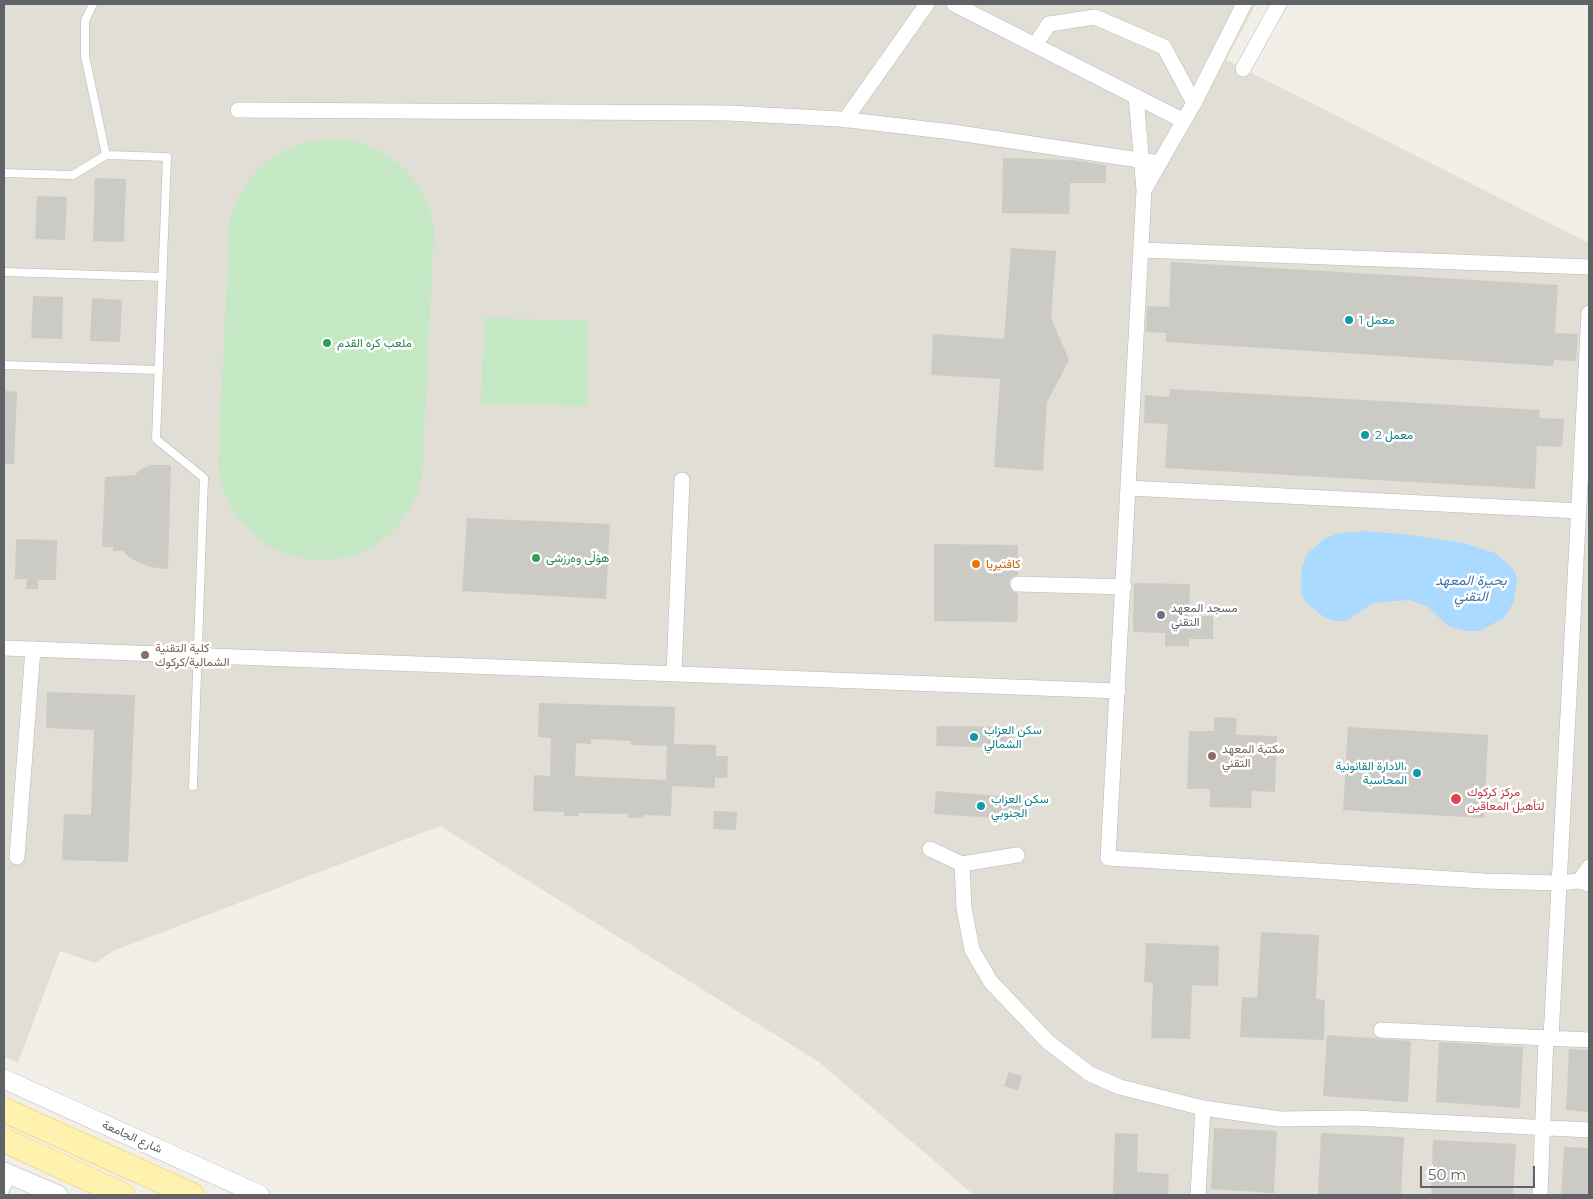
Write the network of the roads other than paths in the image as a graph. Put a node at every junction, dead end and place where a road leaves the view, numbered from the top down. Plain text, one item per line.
1 (93, 4) edge
2 (927, 4) edge
3 (954, 4) edge
4 (1244, 4) edge
5 (1279, 4) edge
6 (1035, 45) junction
7 (1243, 69) dead end
8 (1136, 96) junction
9 (1194, 103) junction
10 (238, 110) dead end
11 (845, 120) junction
12 (1184, 120) junction
13 (106, 155) junction
14 (1141, 160) junction
15 (1159, 163) junction
16 (4, 172) edge
17 (1144, 190) junction
18 (1141, 250) junction
19 (1589, 267) edge
20 (4, 272) edge
21 (162, 277) junction
22 (1589, 313) edge
23 (4, 365) edge
24 (159, 370) junction
25 (682, 480) dead end
26 (1129, 488) junction
27 (1579, 511) junction
28 (1018, 584) dead end
29 (1124, 587) junction
30 (4, 648) edge
31 (33, 649) junction
32 (198, 655) junction
33 (674, 673) junction
34 (1118, 691) junction
35 (193, 786) dead end
36 (930, 849) dead end
37 (1017, 855) dead end
38 (17, 857) dead end
39 (962, 864) junction
40 (1589, 867) edge
41 (1584, 882) edge
42 (1559, 883) junction
43 (1381, 1030) dead end
44 (1549, 1038) junction
45 (1589, 1040) edge
46 (4, 1079) edge
47 (1202, 1108) junction
48 (4, 1110) edge
49 (1544, 1128) junction
50 (1589, 1130) edge
51 (4, 1140) edge
52 (8, 1174) edge
53 (4, 1193) edge
54 (58, 1195) edge
55 (123, 1195) edge
56 (192, 1195) edge
57 (260, 1195) edge
58 (1198, 1195) edge
59 (1540, 1195) edge

1 - 13 lane
2 - 11 street
3 - 6 street
4 - 9 street
5 - 7 street
6 - 8 street
6 - 9 street
8 - 12 street
8 - 14 street
9 - 12 street
10 - 11 street
11 - 14 street
12 - 15 street
13 - 16 lane
13 - 21 lane
14 - 15 street
14 - 17 street
15 - 17 street
17 - 18 street
18 - 19 street
18 - 26 street
20 - 21 lane
21 - 24 lane
22 - 27 street
23 - 24 lane
24 - 32 lane
25 - 33 street
26 - 27 street
26 - 29 street
27 - 42 street
28 - 29 street
29 - 34 street
30 - 31 street
31 - 32 street
31 - 38 street
32 - 33 street
32 - 35 lane
33 - 34 street
34 - 42 street
36 - 39 street
37 - 39 street
39 - 47 street
40 - 41 street
41 - 42 street
42 - 44 street
43 - 44 street
44 - 45 street
44 - 49 street
46 - 57 street, شارع الجامعة
47 - 49 street
47 - 58 street
48 - 56 main road
49 - 50 street
49 - 59 street
51 - 55 main road
52 - 53 lane
52 - 54 street

